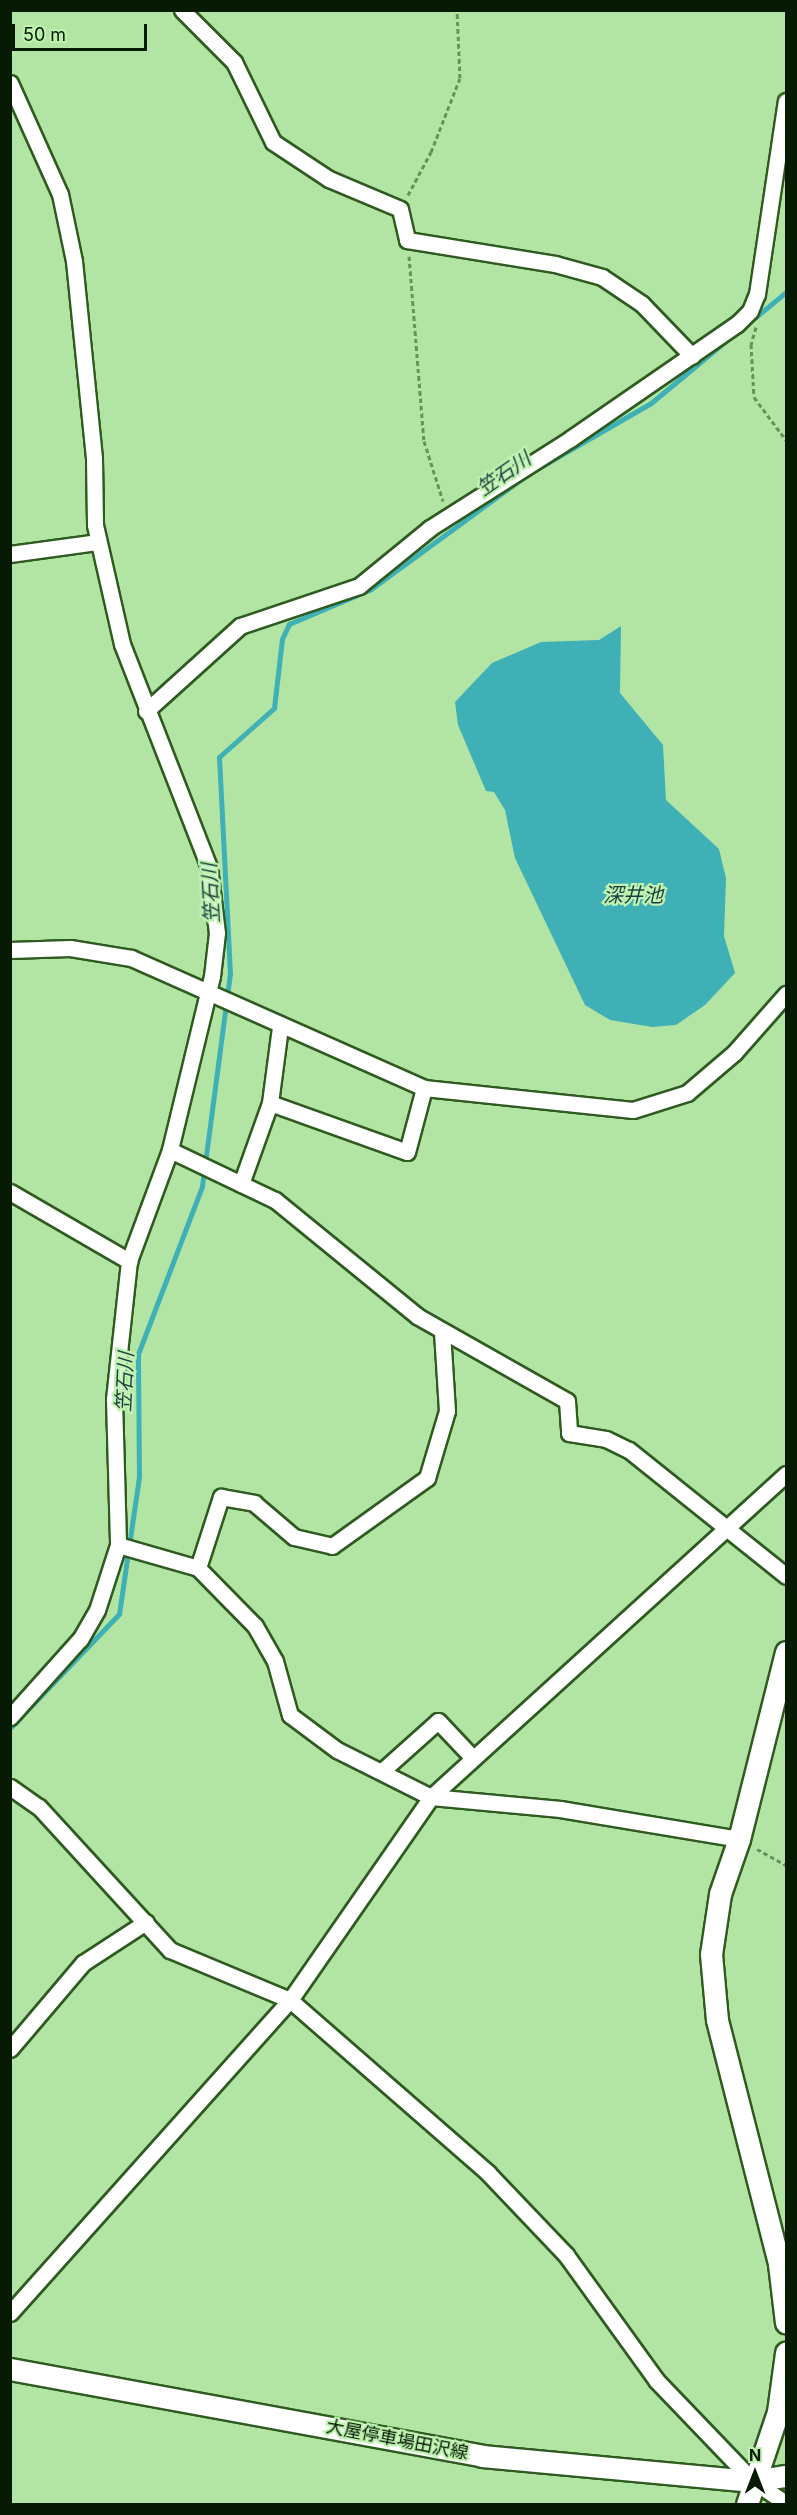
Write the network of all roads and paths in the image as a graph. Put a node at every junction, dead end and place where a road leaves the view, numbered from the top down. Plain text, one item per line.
1 (182, 10) edge
2 (457, 10) edge
3 (10, 83) edge
4 (786, 101) edge
5 (400, 209) junction
6 (407, 240) junction
7 (750, 311) junction
8 (692, 356) junction
9 (786, 440) edge
10 (450, 516) junction
11 (98, 542) junction
12 (10, 554) edge
13 (146, 711) junction
14 (10, 950) edge
15 (208, 994) junction
16 (786, 994) edge
17 (280, 1027) junction
18 (424, 1088) junction
19 (270, 1103) junction
20 (170, 1150) junction
21 (241, 1184) junction
22 (10, 1192) edge
23 (129, 1261) junction
24 (442, 1332) junction
25 (786, 1474) edge
26 (724, 1526) junction
27 (117, 1545) junction
28 (198, 1568) junction
29 (786, 1576) edge
30 (786, 1652) edge
31 (10, 1717) edge
32 (473, 1758) junction
33 (382, 1771) junction
34 (10, 1787) edge
35 (431, 1797) junction
36 (739, 1839) junction
37 (786, 1865) edge
38 (146, 1923) junction
39 (290, 2000) junction
40 (10, 2049) edge
41 (10, 2313) edge
42 (786, 2323) edge
43 (786, 2353) edge
44 (10, 2369) edge
45 (786, 2476) edge
46 (753, 2481) junction
47 (786, 2503) edge
48 (747, 2505) edge

1 - 5 street
2 - 5 path
3 - 11 street
4 - 7 street
5 - 6 street
6 - 8 street
6 - 10 path
7 - 8 street
7 - 9 path
8 - 10 street
10 - 13 street
11 - 12 street
11 - 13 street
13 - 15 street
14 - 15 street
15 - 17 street
15 - 20 street
16 - 18 street
17 - 18 street
17 - 19 street
18 - 19 street
19 - 21 street
20 - 21 street
20 - 23 street
21 - 24 street
22 - 23 street
23 - 27 street
24 - 26 street
24 - 28 street
25 - 26 street
26 - 29 street
26 - 32 street
27 - 28 street
27 - 31 street
28 - 33 street
30 - 36 street
32 - 33 street
32 - 35 street
33 - 35 street
34 - 38 street
35 - 36 street
35 - 39 street
36 - 37 path
36 - 42 street
38 - 39 street
38 - 40 street
39 - 41 street
39 - 46 street
43 - 46 street
44 - 46 street, 大屋停車場田沢線
45 - 46 street, 大屋停車場田沢線
46 - 47 street
46 - 48 street

